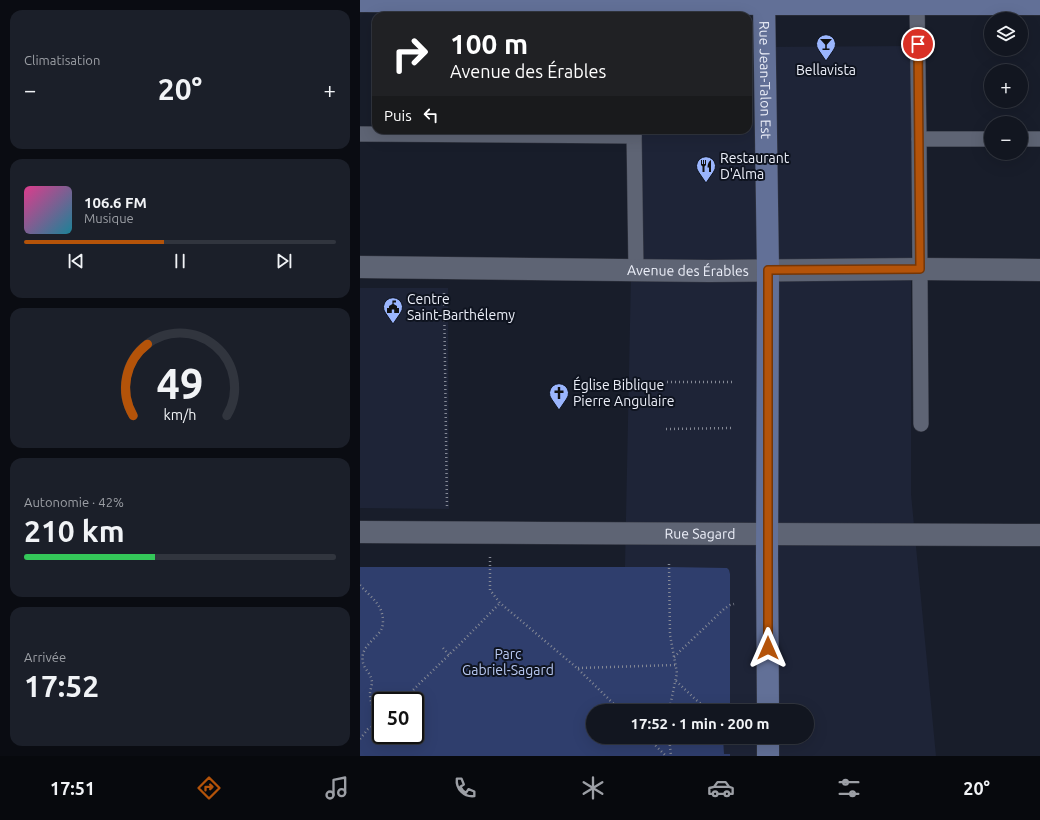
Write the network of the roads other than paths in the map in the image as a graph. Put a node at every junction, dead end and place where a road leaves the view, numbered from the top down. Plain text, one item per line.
1 (360, 1) edge
2 (764, 2) edge
3 (917, 3) junction
4 (1040, 4) edge
5 (634, 9) edge
6 (360, 134) edge
7 (372, 134) edge
8 (634, 134) edge
9 (919, 139) junction
10 (984, 139) edge
11 (1028, 139) edge
12 (1040, 139) edge
13 (360, 267) edge
14 (920, 269) junction
15 (636, 270) junction
16 (768, 270) junction
17 (1040, 270) edge
18 (921, 424) dead end
19 (360, 532) edge
20 (768, 534) junction
21 (1040, 535) edge
22 (768, 704) edge
23 (768, 744) edge
24 (768, 756) edge

1 - 5 main road
2 - 3 main road
2 - 5 main road
2 - 16 main road, Rue Jean-Talon Est
3 - 4 main road
3 - 9 lane
6 - 7 lane
8 - 15 lane
9 - 10 lane
9 - 14 lane
11 - 12 lane
13 - 15 street, Avenue des Érables
14 - 16 street, Avenue des Érables
14 - 17 street, Avenue des Érables
14 - 18 lane
15 - 16 street, Avenue des Érables
16 - 20 main road, Rue Jean-Talon Est
19 - 20 street, Rue Sagard
20 - 21 street, Rue Sagard
20 - 22 main road, Rue Jean-Talon Est
23 - 24 main road

